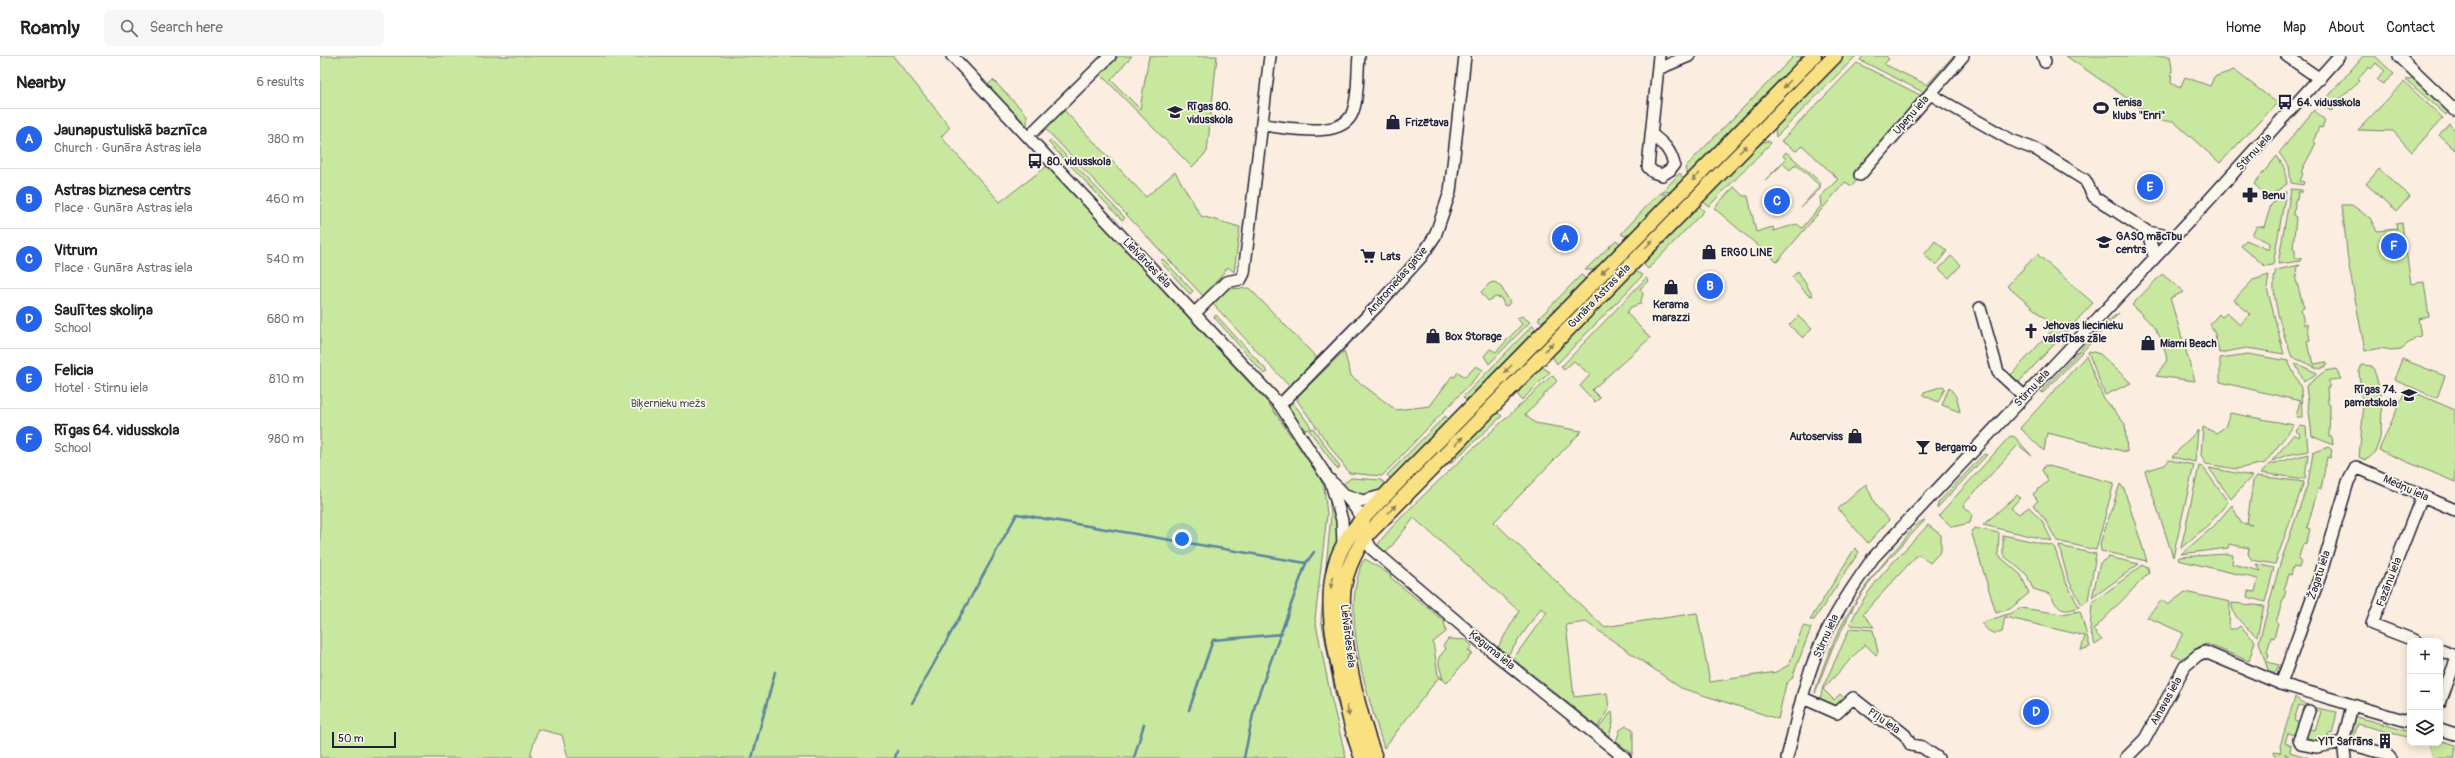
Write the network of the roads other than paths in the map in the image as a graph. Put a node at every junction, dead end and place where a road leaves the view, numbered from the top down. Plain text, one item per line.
1 (952, 56) edge
2 (1110, 56) edge
3 (1270, 56) edge
4 (1359, 56) edge
5 (1465, 56) edge
6 (1659, 56) edge
7 (1814, 56) edge
8 (1963, 56) edge
9 (2287, 56) edge
10 (2339, 56) edge
11 (2399, 56) edge
12 (1685, 57) edge
13 (1826, 59) edge
14 (1658, 69) junction
15 (2320, 79) junction
16 (1930, 94) junction
17 (2455, 110) edge
18 (1262, 125) junction
19 (1034, 130) dead end
20 (1651, 134) dead end
21 (1860, 175) dead end
22 (2148, 232) junction
23 (2173, 237) junction
24 (2154, 256) junction
25 (1980, 308) dead end
26 (1195, 313) junction
27 (2024, 396) junction
28 (1280, 404) junction
29 (1421, 459) junction
30 (2356, 467) joint
31 (1431, 469) junction
32 (1329, 480) junction
33 (1342, 493) junction
34 (1387, 494) junction
35 (2422, 496) junction
36 (1339, 505) junction
37 (2455, 510) edge
38 (1361, 529) junction
39 (1343, 546) junction
40 (2408, 638) edge
41 (2443, 651) edge
42 (2455, 656) edge
43 (2455, 663) edge
44 (2282, 684) junction
45 (2443, 694) edge
46 (1803, 698) junction
47 (2352, 706) junction
48 (2309, 711) dead end
49 (2407, 721) edge
50 (2443, 730) edge
51 (2455, 734) edge
52 (2343, 742) junction
53 (1362, 758) edge
54 (1375, 758) edge
55 (1625, 758) edge
56 (1787, 758) edge
57 (1938, 758) edge
58 (2126, 758) edge
59 (2345, 758) edge
60 (2390, 758) edge

1 - 26 street, Lielvārdes iela
2 - 19 street
3 - 18 street
4 - 18 street
5 - 28 street, Andromedas gatve
6 - 14 street
7 -> 29 main road, Gunāra Astras iela
8 - 16 street, Upeņu iela
9 - 15 street
10 - 15 street, Stirnu iela
11 - 17 street
12 - 14 street
31 -> 13 main road, Gunāra Astras iela
14 - 20 street
15 - 23 street, Stirnu iela
16 - 21 street, Upeņu iela
16 - 22 street
18 - 26 street
22 - 23 street
22 - 24 street
23 - 24 street, Stirnu iela
24 - 27 street, Stirnu iela
25 - 27 street
26 - 28 street, Lielvārdes iela
27 - 46 street, Stirnu iela
28 - 32 street, Lielvārdes iela
29 - 31 main road
29 - 34 main road, Gunāra Astras iela
30 - 35 street, Medņu iela
30 - 44 street, Žagatu iela
38 -> 31 main road, Gunāra Astras iela
32 - 33 street, Lielvārdes iela
32 - 36 street, Lielvārdes iela
33 - 34 street, Gunāra Astras iela
33 - 38 street, Lielvārdes iela
34 - 38 main road, Gunāra Astras iela
35 - 37 street, Medņu iela
35 - 40 street, Fazānu iela
36 - 38 street
36 - 39 street, Lielvārdes iela
38 - 39 main road, Lielvārdes iela
38 - 54 main road, Lielvārdes iela
38 - 55 street, Ķeguma iela
39 -> 53 main road, Lielvārdes iela
41 - 42 street
43 - 45 street
44 - 47 street
44 - 58 street, Ainavas iela
46 - 56 street, Stirnu iela
46 - 57 street, Pīļu iela
47 - 49 street
47 - 52 street
48 - 52 street
50 - 51 street
52 - 59 street
52 - 60 street

